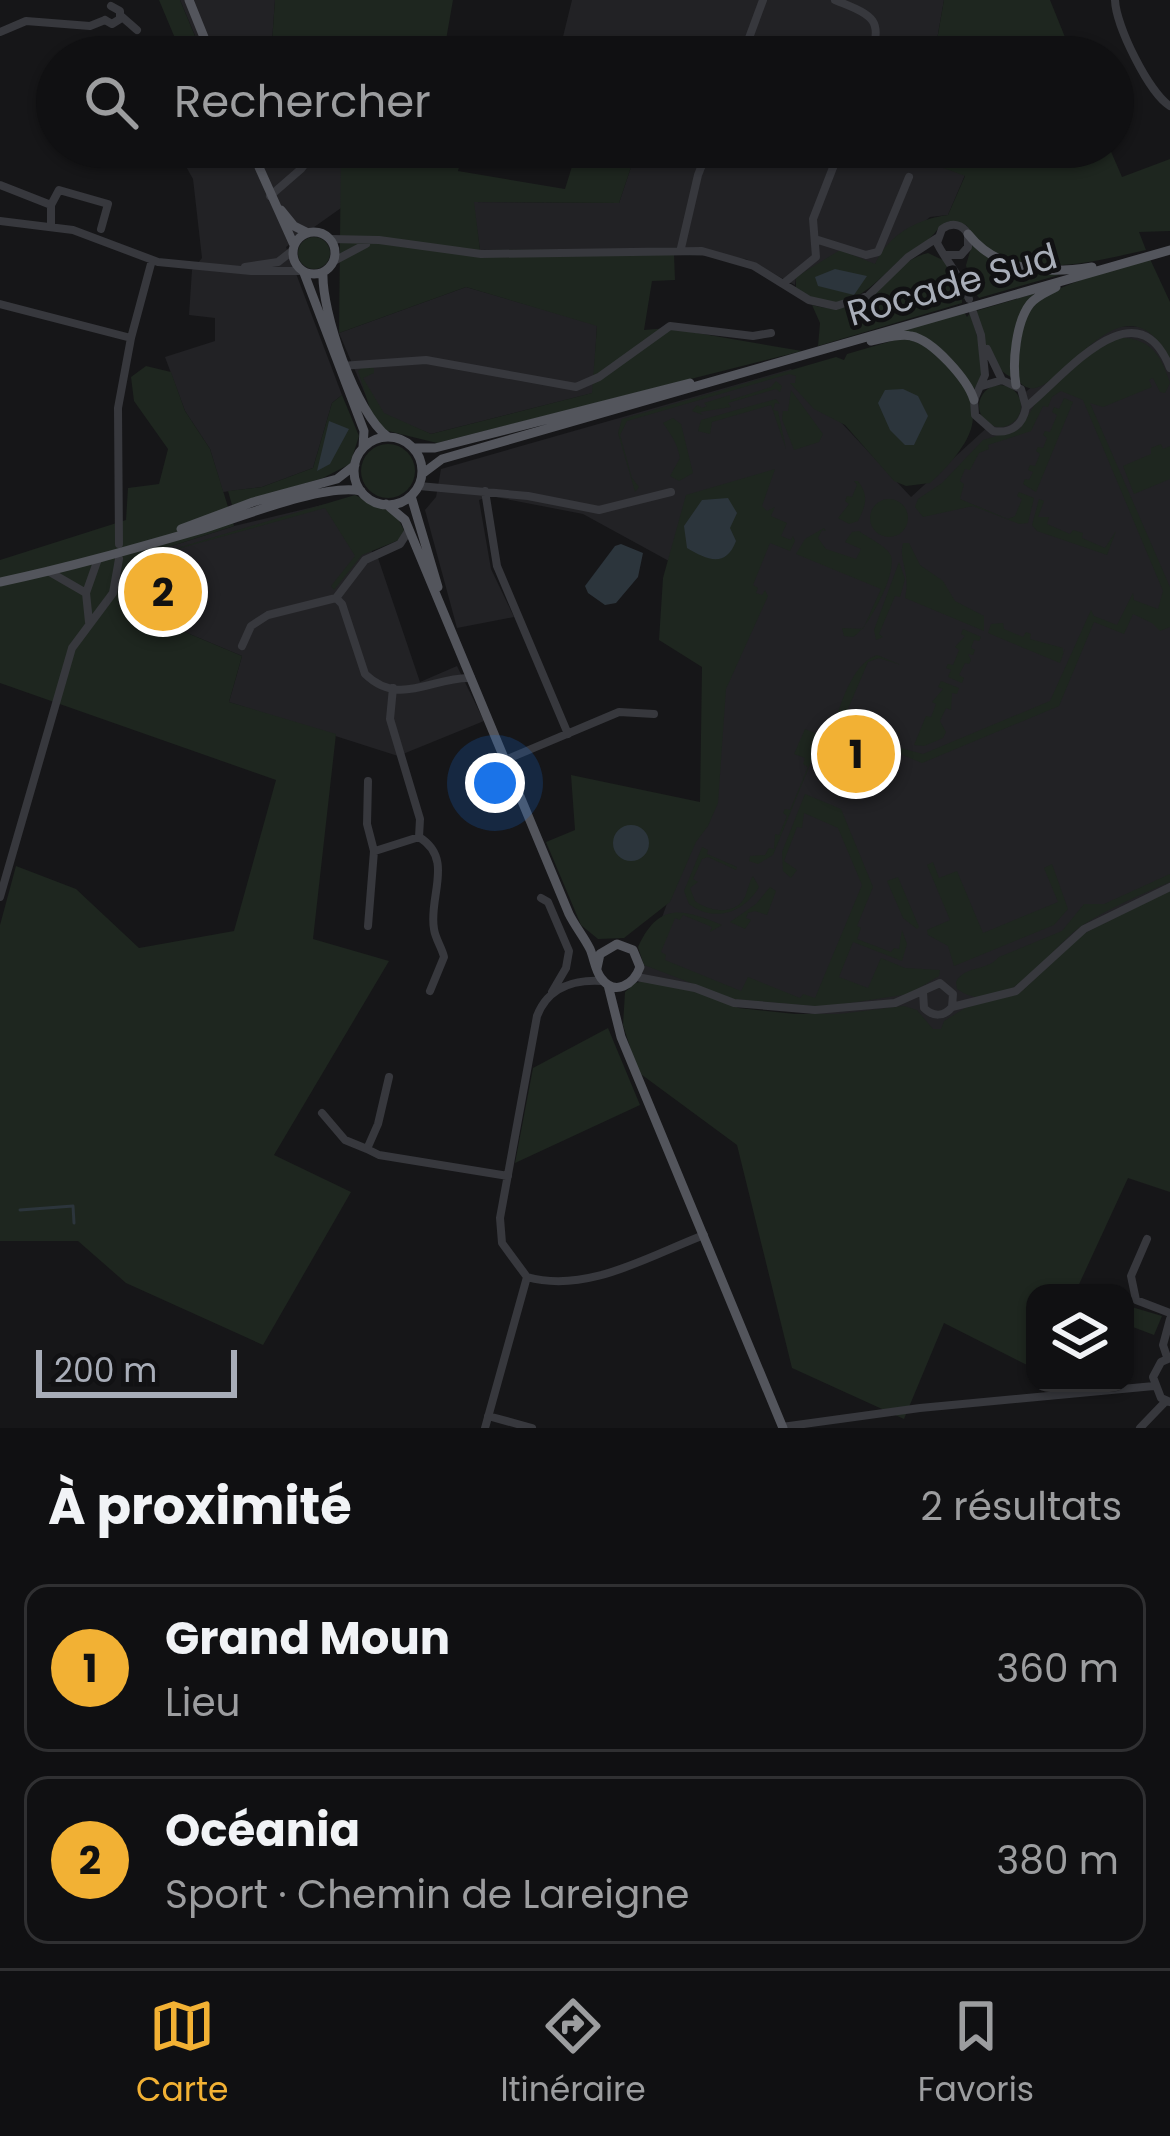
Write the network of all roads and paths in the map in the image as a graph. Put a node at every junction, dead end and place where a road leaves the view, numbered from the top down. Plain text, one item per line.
1 (189, 0) edge
2 (763, 0) edge
3 (835, 0) edge
4 (1115, 0) edge
5 (115, 3) edge
6 (121, 16) junction
7 (105, 20) junction
8 (137, 30) dead end
9 (0, 32) edge
10 (204, 36) edge
11 (750, 36) edge
12 (877, 36) edge
13 (1124, 36) edge
14 (1134, 55) edge
15 (1170, 106) edge
16 (259, 168) edge
17 (303, 168) edge
18 (701, 168) edge
19 (833, 168) edge
20 (909, 177) dead end
21 (0, 185) edge
22 (270, 196) junction
23 (51, 205) junction
24 (0, 221) edge
25 (51, 226) junction
26 (101, 229) dead end
27 (308, 233) junction
28 (968, 234) junction
29 (937, 238) junction
30 (330, 239) junction
31 (814, 239) junction
32 (379, 240) junction
33 (293, 248) junction
34 (681, 248) junction
35 (968, 248) junction
36 (1165, 251) edge
37 (944, 254) junction
38 (908, 256) junction
39 (1144, 257) junction
40 (152, 260) junction
41 (334, 261) junction
42 (232, 268) junction
43 (303, 272) junction
44 (323, 272) junction
45 (1081, 275) junction
46 (784, 283) junction
47 (0, 304) edge
48 (973, 312) dead end
49 (771, 333) dead end
50 (981, 335) junction
51 (131, 338) junction
52 (836, 346) junction
53 (343, 366) junction
54 (760, 367) junction
55 (1170, 368) edge
56 (1002, 380) junction
57 (982, 386) junction
58 (1018, 387) junction
59 (1050, 388) junction
60 (974, 400) junction
61 (1026, 407) junction
62 (388, 436) junction
63 (363, 448) junction
64 (414, 448) junction
65 (355, 465) junction
66 (422, 474) junction
67 (362, 491) junction
68 (415, 491) junction
69 (485, 491) junction
70 (671, 492) dead end
71 (386, 505) junction
72 (409, 530) junction
73 (119, 544) dead end
74 (131, 549) junction
75 (99, 557) junction
76 (119, 559) dead end
77 (48, 571) junction
78 (0, 582) edge
79 (86, 593) junction
80 (336, 598) junction
81 (89, 622) junction
82 (450, 627) junction
83 (242, 646) dead end
84 (471, 678) junction
85 (393, 688) junction
86 (654, 714) dead end
87 (568, 734) junction
88 (506, 760) junction
89 (368, 781) dead end
90 (419, 837) junction
91 (374, 851) junction
92 (1170, 887) edge
93 (0, 897) edge
94 (541, 898) dead end
95 (368, 926) dead end
96 (579, 931) junction
97 (611, 945) junction
98 (597, 968) junction
99 (634, 976) junction
100 (606, 983) junction
101 (430, 992) dead end
102 (923, 992) junction
103 (552, 994) junction
104 (895, 1003) junction
105 (953, 1003) junction
106 (924, 1008) junction
107 (619, 1018) junction
108 (389, 1077) dead end
109 (322, 1113) dead end
110 (367, 1149) junction
111 (508, 1176) junction
112 (704, 1235) junction
113 (1147, 1239) dead end
114 (527, 1277) junction
115 (1170, 1316) edge
116 (1169, 1358) edge
117 (1154, 1386) junction
118 (1167, 1402) edge
119 (488, 1416) junction
120 (485, 1428) edge
121 (532, 1428) edge
122 (782, 1428) edge
123 (1140, 1428) edge

1 - 10 main road
2 - 11 street
3 - 12 street
4 - 13 street
5 - 6 street
5 - 7 street
6 - 7 street
6 - 8 street
7 - 9 street
14 - 15 street
16 - 22 main road
17 - 22 street
18 - 34 street
19 - 31 street
20 - 31 street
21 - 23 street
22 - 27 main road
22 - 33 main road
23 - 25 street
23 - 26 street
24 - 25 street
25 - 40 street
27 - 30 main road
27 - 33 main road
28 - 29 street
28 - 35 street
28 - 39 main road
29 - 37 street
29 - 38 street
30 - 32 street
30 - 41 main road
31 - 46 street
32 - 34 street
32 - 41 street
33 - 42 street
33 - 43 main road
34 - 46 street
35 - 37 street
35 - 37 street
36 - 39 main road, Rocade Sud
37 - 38 street
38 - 46 street
39 - 45 main road, Rocade Sud
40 - 42 street
40 - 51 street
41 - 44 main road
42 - 43 street
43 - 44 main road
43 - 53 main road
44 - 53 main road
45 - 52 main road, Rocade Sud
45 - 58 main road
47 - 51 street
48 - 50 street
49 - 53 street
50 - 56 street
50 - 57 street
51 - 73 street
52 - 54 main road, Rocade Sud
52 - 60 main road
53 - 62 main road
53 - 63 main road
54 - 64 main road, Rocade Sud
54 - 66 main road, Rocade Sud
55 - 59 street
56 - 57 street
56 - 58 street
57 - 60 street
58 - 59 street
58 - 61 street
59 - 61 street
60 - 61 street
62 - 63 main road
62 - 64 main road
63 - 65 main road
64 - 66 main road
65 - 67 main road
65 - 74 main road
66 - 68 main road
67 - 71 main road
67 - 74 main road
68 - 69 street
68 - 71 main road
68 - 82 main road
69 - 70 street
69 - 87 street
71 - 72 main road
72 - 80 street
72 - 82 main road
74 - 75 main road
75 - 77 main road
75 - 79 street
76 - 81 street
77 - 78 main road
77 - 79 street
79 - 81 street
80 - 83 street
80 - 85 street
81 - 93 street
82 - 84 main road
84 - 85 street
84 - 88 main road
85 - 90 street
86 - 87 street
87 - 88 street
88 - 96 main road
89 - 91 street
90 - 91 street
90 - 101 street
91 - 95 street
92 - 105 street
94 - 103 street
96 - 97 main road
96 - 98 main road
97 - 98 main road
97 - 99 main road
98 - 100 main road
99 - 100 main road
99 - 104 street
99 - 107 main road
100 - 103 street
100 - 107 main road
102 - 104 street
102 - 105 street
102 - 106 street
103 - 111 street
104 - 106 street
105 - 106 street
107 - 112 main road
108 - 110 street
109 - 110 street
110 - 111 street
111 - 114 street
112 - 114 street
112 - 122 main road
113 - 115 street
114 - 119 street
115 - 116 street
116 - 117 street
117 - 118 street
117 - 122 street
118 - 123 street
119 - 120 street
119 - 121 street

